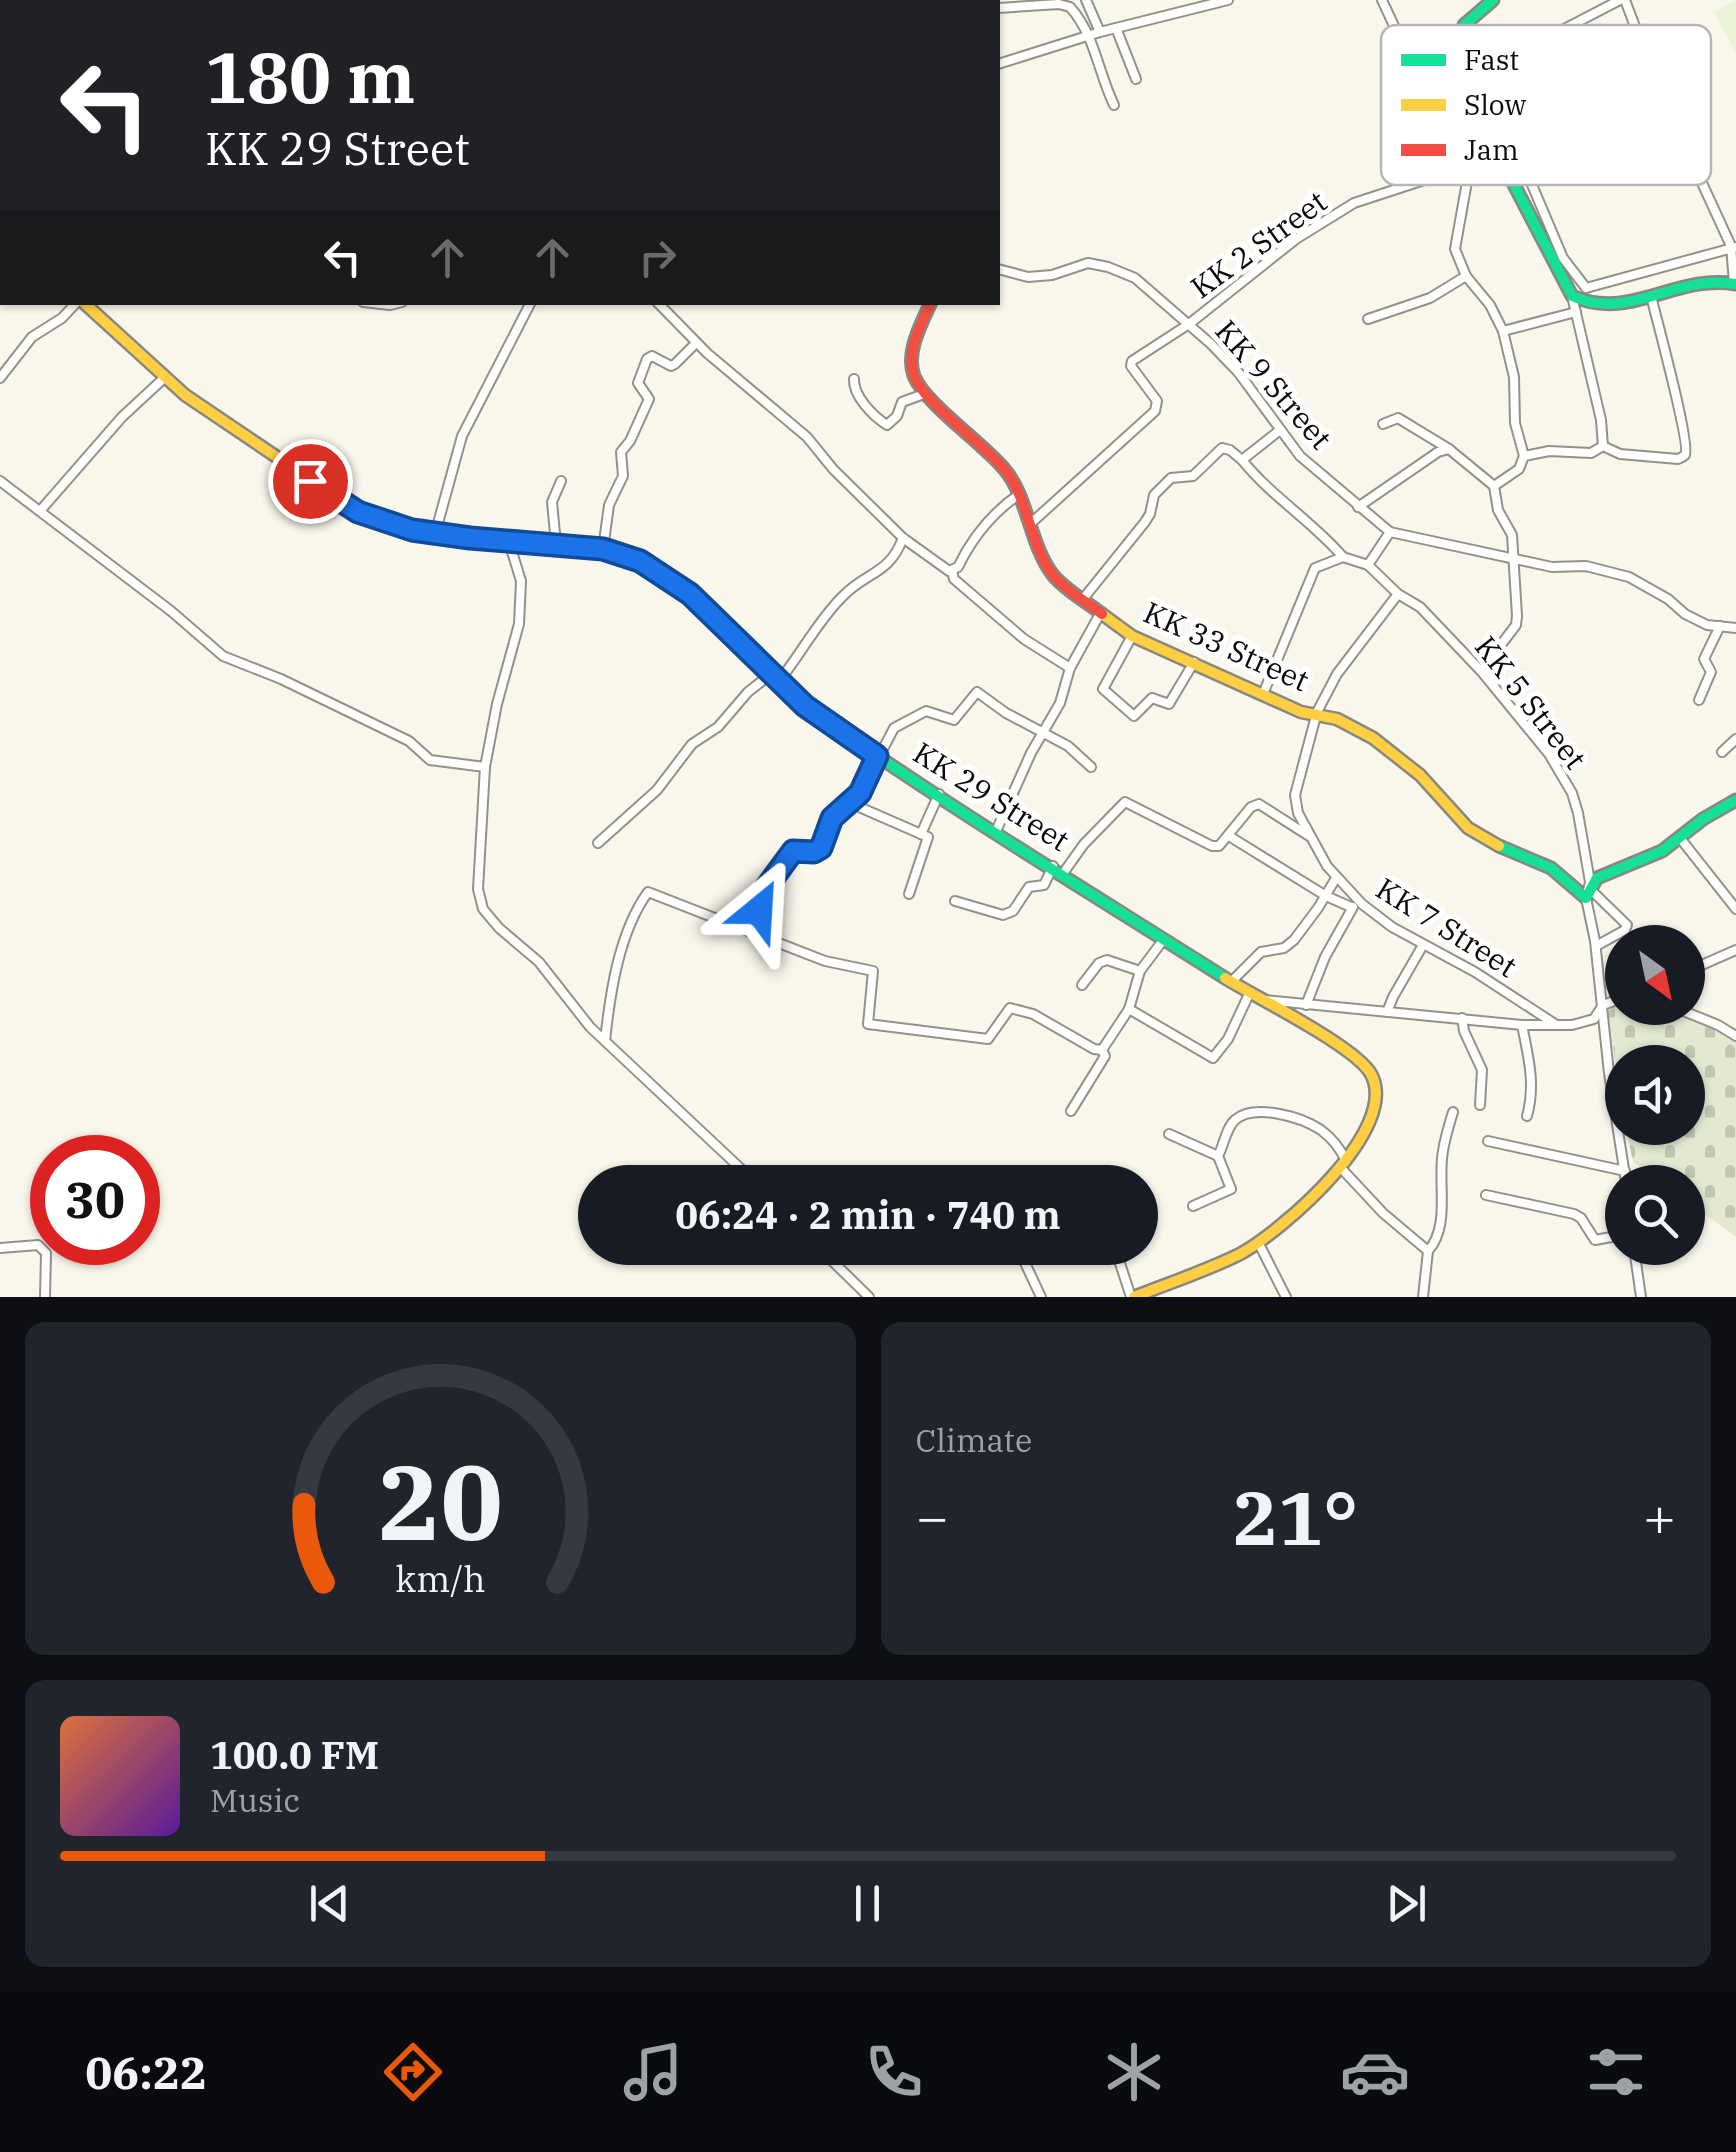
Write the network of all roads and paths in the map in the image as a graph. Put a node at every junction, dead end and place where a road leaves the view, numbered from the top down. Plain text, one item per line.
1 (1086, 0) edge
2 (1228, 0) edge
3 (1382, 0) edge
4 (1493, 0) edge
5 (1623, 0) edge
6 (1000, 8) edge
7 (1394, 25) edge
8 (1464, 25) edge
9 (1572, 25) edge
10 (1633, 25) edge
11 (1116, 28) junction
12 (1095, 34) junction
13 (1000, 63) edge
14 (1136, 79) dead end
15 (1114, 105) dead end
16 (1411, 185) edge
17 (1467, 185) edge
18 (1514, 185) edge
19 (1532, 185) edge
20 (1704, 185) edge
21 (1733, 247) edge
22 (1000, 270) edge
23 (1466, 276) junction
24 (1735, 284) edge
25 (1572, 296) junction
26 (1651, 296) junction
27 (77, 305) edge
28 (83, 305) edge
29 (529, 305) edge
30 (660, 305) edge
31 (930, 305) edge
32 (1576, 312) junction
33 (1368, 319) dead end
34 (1189, 324) junction
35 (1503, 331) junction
36 (696, 343) junction
37 (0, 378) edge
38 (164, 378) junction
39 (854, 378) dead end
40 (924, 394) junction
41 (1383, 424) dead end
42 (1280, 430) junction
43 (1603, 446) junction
44 (1449, 449) junction
45 (1524, 456) junction
46 (1242, 460) junction
47 (0, 480) edge
48 (562, 481) dead end
49 (1494, 486) junction
50 (1018, 496) junction
51 (1358, 508) junction
52 (40, 511) junction
53 (1029, 525) junction
54 (1390, 532) junction
55 (435, 534) junction
56 (903, 538) junction
57 (509, 542) junction
58 (556, 544) junction
59 (603, 549) junction
60 (1342, 557) junction
61 (1512, 557) junction
62 (1368, 566) junction
63 (952, 571) junction
64 (1398, 594) junction
65 (1083, 599) junction
66 (1102, 612) junction
67 (1720, 626) junction
68 (1736, 628) edge
69 (1132, 636) junction
70 (1194, 662) junction
71 (1070, 668) junction
72 (1481, 671) junction
73 (775, 677) junction
74 (1263, 694) junction
75 (1699, 700) dead end
76 (1317, 712) junction
77 (1045, 734) junction
78 (1736, 739) edge
79 (1722, 752) dead end
80 (877, 756) junction
81 (485, 767) junction
82 (1092, 767) dead end
83 (938, 794) junction
84 (1736, 800) edge
85 (850, 804) junction
86 (996, 830) junction
87 (921, 834) junction
88 (1228, 836) junction
89 (1309, 836) junction
90 (1680, 838) junction
91 (598, 844) dead end
92 (1059, 869) junction
93 (1336, 878) junction
94 (909, 894) dead end
95 (1588, 894) junction
96 (1326, 896) junction
97 (955, 901) dead end
98 (1362, 904) junction
99 (1351, 907) junction
100 (1736, 909) edge
101 (752, 933) junction
102 (1164, 938) junction
103 (1423, 945) junction
104 (1596, 946) junction
105 (1736, 950) edge
106 (1705, 964) edge
107 (1140, 971) junction
108 (1231, 982) junction
109 (1082, 985) dead end
110 (1250, 992) junction
111 (1265, 1000) junction
112 (1605, 1004) edge
113 (1306, 1005) junction
114 (1602, 1005) junction
115 (1129, 1009) junction
116 (1387, 1012) junction
117 (1462, 1018) junction
118 (1705, 1020) edge
119 (1556, 1024) junction
120 (1522, 1025) junction
121 (1736, 1036) edge
122 (605, 1041) junction
123 (1102, 1050) junction
124 (1480, 1105) dead end
125 (1071, 1111) dead end
126 (1453, 1112) dead end
127 (1526, 1116) dead end
128 (1170, 1134) dead end
129 (1488, 1142) dead end
130 (1218, 1156) junction
131 (737, 1165) edge
132 (1344, 1165) junction
133 (1623, 1165) edge
134 (1605, 1167) edge
135 (1486, 1196) dead end
136 (1194, 1206) dead end
137 (1605, 1239) edge
138 (1258, 1242) junction
139 (0, 1248) edge
140 (1428, 1251) junction
141 (836, 1265) edge
142 (1026, 1265) edge
143 (1121, 1265) edge
144 (1636, 1265) edge
145 (1168, 1284) junction
146 (45, 1297) edge
147 (869, 1297) edge
148 (1041, 1297) edge
149 (1132, 1297) edge
150 (1172, 1297) edge
151 (1286, 1297) edge
152 (1423, 1297) edge
153 (1641, 1297) edge

1 - 12 street
2 - 11 street
3 - 7 street
4 - 8 street
5 - 9 street
5 - 10 street
6 - 12 street
11 - 12 street
11 - 14 street
12 - 13 street
12 - 15 street
16 - 34 street, KK 2 Street
17 - 23 street
18 - 25 street
19 - 21 street
20 - 21 street
21 - 24 street
22 - 34 street, KK 9 Street
23 - 33 street
23 - 35 street
24 - 26 street
25 - 26 street
25 - 32 street
26 - 43 street
27 - 37 street
28 - 38 street, KK 29 Street
29 - 55 street
30 - 36 street
31 - 40 street, KK 33 Street
32 - 35 street
32 - 43 street
34 - 42 street, KK 9 Street
34 - 53 street, KK 2 Street
35 - 45 street
36 - 56 street
36 - 59 street
38 - 52 street
38 - 55 street, KK 29 Street
39 - 40 street
40 - 50 street, KK 33 Street
41 - 44 street
42 - 46 street
42 - 51 street, KK 9 Street
43 - 45 street
44 - 49 street
44 - 51 street
45 - 49 street
46 - 60 street
46 - 65 street
47 - 52 street
48 - 58 street
49 - 61 street
50 - 53 street, KK 33 Street
50 - 63 street
51 - 54 street, KK 9 Street
52 - 81 street
53 - 65 street, KK 33 Street
54 - 61 street, KK 9 Street
54 - 62 street
55 - 57 street, KK 29 Street
56 - 63 street
56 - 73 street
57 - 58 street, KK 29 Street
57 - 81 street
58 - 59 street, KK 29 Street
59 - 73 street, KK 29 Street
60 - 62 street
60 - 74 street
61 - 67 street, KK 9 Street
61 - 72 street
62 - 64 street, KK 5 Street
63 - 71 street
64 - 72 street, KK 5 Street
64 - 76 street, KK 7 Street
65 - 66 street, KK 33 Street
66 - 69 street, KK 33 Street
66 - 71 street
67 - 68 street, KK 9 Street
67 - 75 street
69 - 70 street, KK 33 Street
69 - 70 street
70 - 74 street, KK 33 Street
71 - 77 street
72 - 95 street, KK 5 Street
73 - 80 street, KK 29 Street
73 - 91 street
74 - 76 street, KK 33 Street
76 - 89 street, KK 7 Street
76 - 95 street, KK 33 Street
77 - 80 street
77 - 82 street
77 - 86 street
78 - 79 street
80 - 83 street, KK 29 Street
80 - 85 street
81 - 122 street
83 - 86 street, KK 29 Street
83 - 87 street
84 - 90 street
85 - 87 street
85 - 101 street
86 - 92 street, KK 29 Street
87 - 94 street
88 - 89 street
88 - 92 street
88 - 96 street
89 - 93 street, KK 7 Street
90 - 95 street
90 - 100 street
92 - 97 street
92 - 102 street, KK 29 Street
93 - 96 street
93 - 98 street, KK 7 Street
95 - 104 street, KK 5 Street
95 - 104 street
96 - 99 street
96 - 108 street
98 - 99 street
98 - 103 street, KK 7 Street
99 - 113 street
101 - 122 street
101 - 123 street
102 - 107 street
102 - 108 street, KK 29 Street
103 - 116 street
103 - 119 street, KK 7 Street
104 - 114 street, KK 5 Street
105 - 106 street
107 - 109 street
107 - 115 street
108 - 110 street, KK 29 Street
110 - 111 street, KK 29 Street
110 - 115 street
111 - 113 street, KK 7 Street
111 - 132 street, KK 29 Street
112 - 114 street, KK 7 Street
113 - 116 street, KK 7 Street
114 - 119 street, KK 7 Street
114 - 133 street, KK 5 Street
115 - 123 street
116 - 117 street, KK 7 Street
117 - 120 street, KK 7 Street
117 - 124 street
118 - 121 street
119 - 120 street, KK 7 Street
120 - 127 street
122 - 131 street
123 - 125 street
126 - 140 street
128 - 130 street
129 - 134 street
130 - 132 street
130 - 136 street
132 - 138 street, KK 29 Street
132 - 140 street
135 - 137 street
138 - 145 street, KK 29 Street
138 - 151 street
139 - 146 street
140 - 152 street
141 - 147 street
142 - 148 street
143 - 149 street
144 - 153 street
145 - 149 street, KK 29 Street
145 - 150 street

